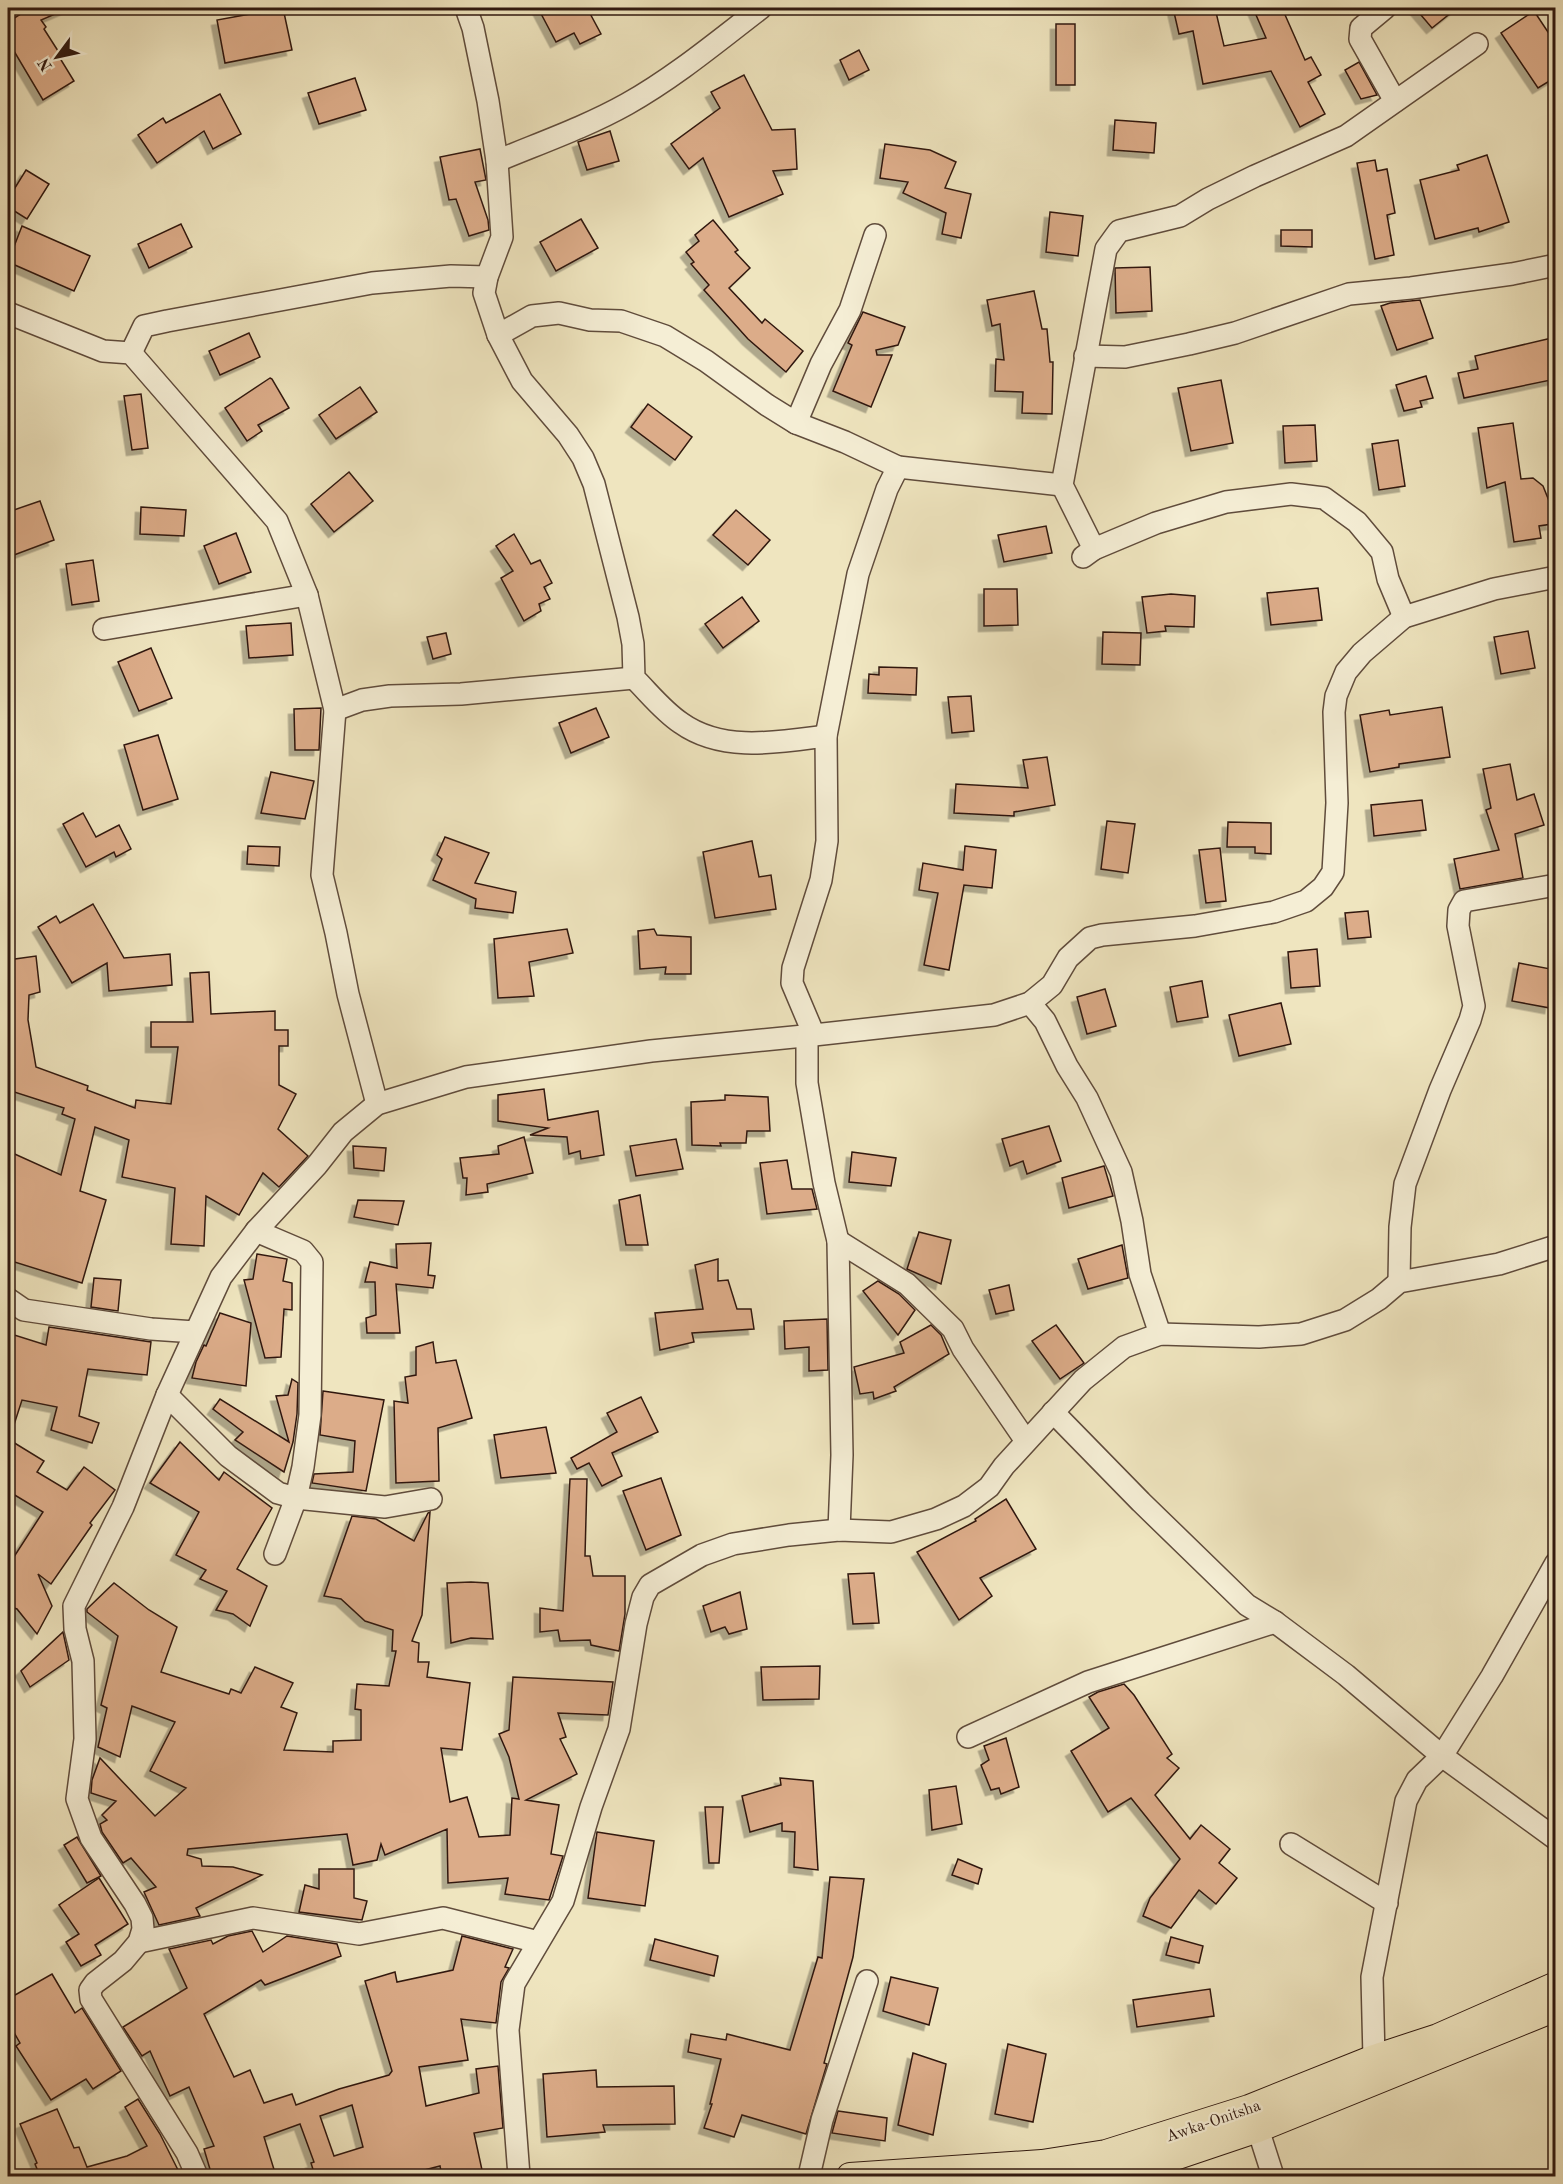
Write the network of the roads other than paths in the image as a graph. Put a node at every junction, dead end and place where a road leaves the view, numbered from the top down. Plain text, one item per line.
1 (466, 8) edge
2 (761, 8) edge
3 (1385, 8) edge
4 (1477, 44) dead end
5 (1395, 101) junction
6 (497, 161) junction
7 (875, 235) dead end
8 (1556, 265) edge
9 (487, 277) junction
10 (8, 313) edge
11 (498, 335) junction
12 (131, 352) junction
13 (1085, 356) junction
14 (796, 423) junction
15 (898, 467) junction
16 (1062, 485) junction
17 (1556, 578) edge
18 (307, 595) junction
19 (1404, 617) junction
20 (104, 629) dead end
21 (634, 678) junction
22 (335, 710) junction
23 (826, 736) junction
24 (1556, 885) edge
25 (1030, 1003) junction
26 (810, 1035) junction
27 (376, 1104) junction
28 (256, 1231) junction
29 (838, 1241) junction
30 (1556, 1246) edge
31 (1399, 1282) junction
32 (8, 1299) edge
33 (195, 1332) junction
34 (1160, 1334) junction
35 (167, 1395) junction
36 (1053, 1412) junction
37 (1026, 1441) junction
38 (296, 1498) junction
39 (431, 1499) dead end
40 (839, 1530) junction
41 (275, 1554) dead end
42 (1556, 1563) edge
43 (1275, 1622) junction
44 (968, 1737) dead end
45 (1442, 1756) junction
46 (1556, 1839) edge
47 (1291, 1844) dead end
48 (1386, 1903) junction
49 (139, 1942) junction
50 (538, 1942) junction
51 (867, 1980) dead end
52 (1556, 1985) edge
53 (1556, 2008) edge
54 (1374, 2058) junction
55 (1258, 2129) junction
56 (1159, 2159) edge
57 (196, 2176) edge
58 (519, 2176) edge
59 (809, 2176) edge
60 (850, 2176) edge
61 (1091, 2176) edge
62 (1273, 2176) edge

1 - 6 street
2 - 6 street
3 - 5 street
4 - 5 street
5 - 13 street
6 - 9 street
7 - 14 street
8 - 13 street
9 - 11 street
9 - 12 street
10 - 12 street
11 - 14 street
11 - 21 street
12 - 18 street
13 - 16 street
14 - 15 street
15 - 16 street
15 - 23 street
16 - 19 street
17 - 19 street
18 - 20 street
18 - 22 street
19 - 25 street
21 - 22 street
21 - 23 street
22 - 27 street
23 - 26 street
24 - 31 street
25 - 26 street
25 - 34 street
26 - 27 street
26 - 29 street
27 - 28 street
28 - 33 street
28 - 38 street
29 - 37 street
29 - 40 street
30 - 31 street
31 - 34 street
32 - 33 street
33 - 35 street
34 - 36 street
35 - 38 street
35 - 49 street
36 - 37 street
36 - 43 street
37 - 40 street
38 - 39 street
38 - 41 street
40 - 50 street
42 - 45 street
43 - 44 street
43 - 45 street
45 - 46 street
45 - 48 street
47 - 48 street
48 - 54 street
49 - 50 street
49 - 57 street
50 - 58 street
51 - 59 street
52 - 54 main road, Awka-Onitsha
53 - 55 main road, Awka-Onitsha
54 - 56 main road, Awka-Onitsha
55 - 56 main road, Awka-Onitsha
55 - 62 street
56 - 60 main road, Awka-Onitsha
56 - 61 main road, Awka-Onitsha

